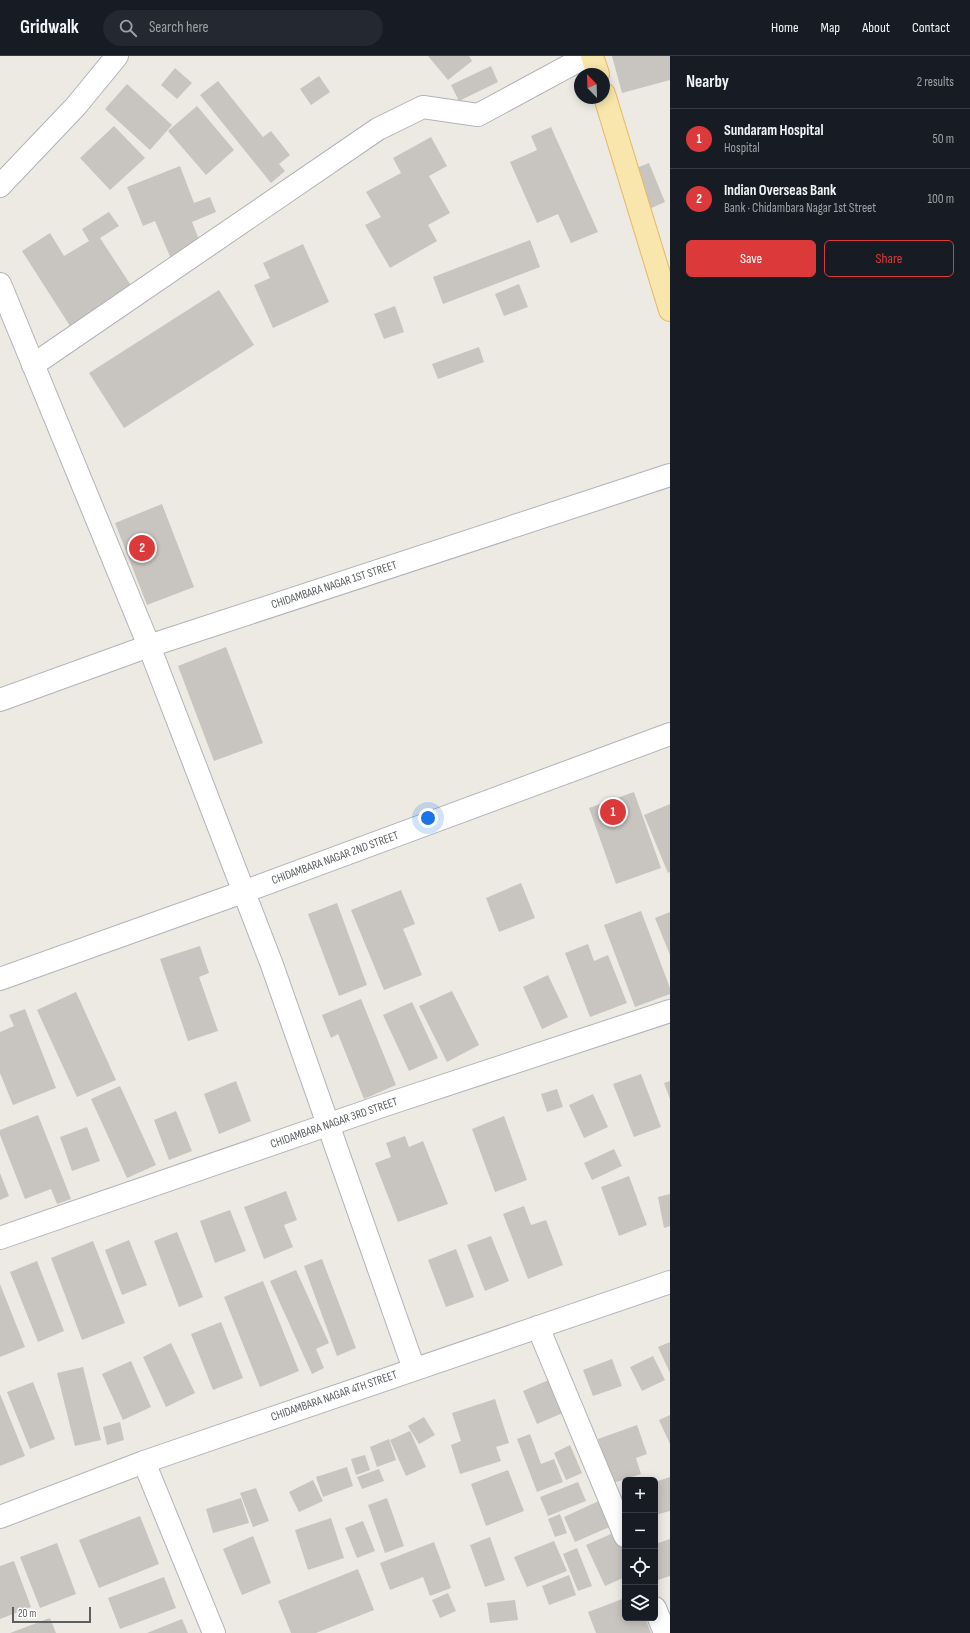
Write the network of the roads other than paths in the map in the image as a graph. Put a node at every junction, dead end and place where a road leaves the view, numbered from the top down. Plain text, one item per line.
1 (117, 56) edge
2 (587, 56) edge
3 (592, 56) edge
4 (596, 68) edge
5 (607, 104) edge
6 (0, 186) edge
7 (0, 284) edge
8 (670, 310) edge
9 (33, 365) junction
10 (670, 475) edge
11 (149, 646) junction
12 (0, 700) edge
13 (670, 734) edge
14 (243, 892) junction
15 (0, 979) edge
16 (670, 1011) edge
17 (328, 1124) junction
18 (0, 1238) edge
19 (670, 1282) edge
20 (538, 1327) junction
21 (414, 1369) junction
22 (144, 1462) junction
23 (0, 1517) edge
24 (622, 1529) edge
25 (658, 1616) edge
26 (214, 1633) edge
27 (665, 1633) edge

1 - 6 street
2 - 9 street
3 - 4 main road
5 - 8 main road
7 - 9 street
9 - 11 street
10 - 11 street, CHIDAMBARA NAGAR 1ST STREET
11 - 12 street, CHIDAMBARA NAGAR 1ST STREET
11 - 14 street
13 - 14 street, CHIDAMBARA NAGAR 2ND STREET
14 - 15 street, CHIDAMBARA NAGAR 2ND STREET
14 - 17 street
16 - 17 street, CHIDAMBARA NAGAR 3RD STREET
17 - 18 street, CHIDAMBARA NAGAR 3RD STREET
17 - 21 street
19 - 20 street, CHIDAMBARA NAGAR 4TH STREET
20 - 21 street, CHIDAMBARA NAGAR 4TH STREET
20 - 24 street
21 - 22 street, CHIDAMBARA NAGAR 4TH STREET
22 - 23 street, CHIDAMBARA NAGAR 4TH STREET
22 - 26 street
25 - 27 street

